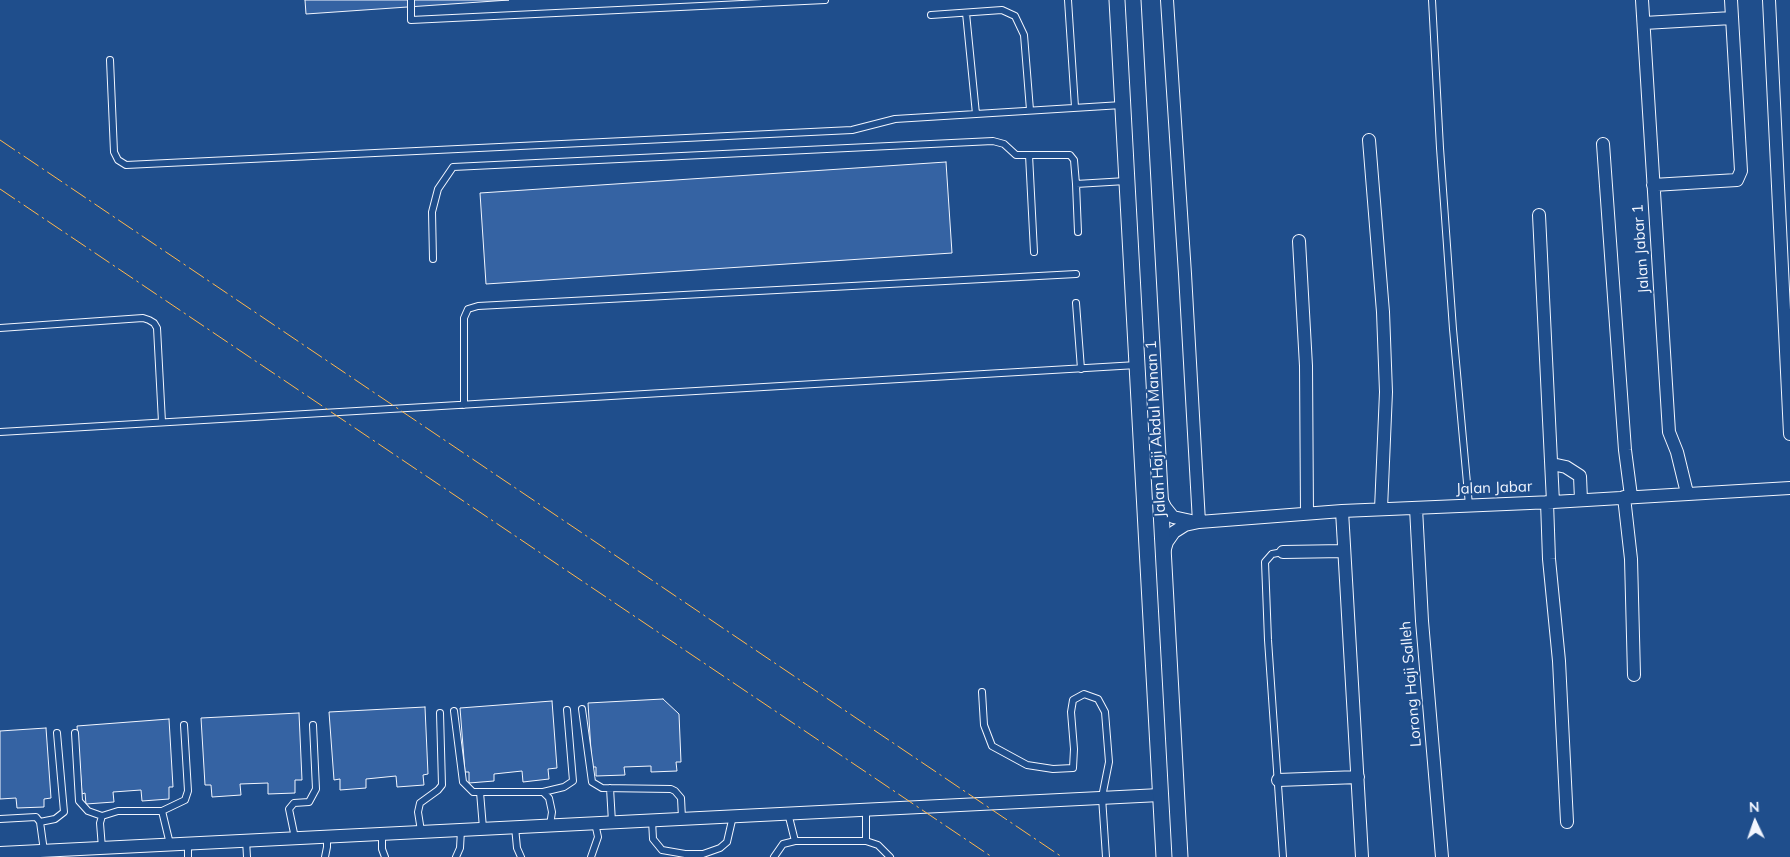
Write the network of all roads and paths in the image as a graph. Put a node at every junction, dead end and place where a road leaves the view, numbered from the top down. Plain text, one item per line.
1 (411, 0) edge
2 (824, 0) edge
3 (1068, 0) edge
4 (1117, 0) edge
5 (1133, 0) edge
6 (1167, 0) edge
7 (1432, 0) edge
8 (1642, 0) edge
9 (1731, 0) edge
10 (1769, 0) edge
11 (966, 13) junction
12 (931, 14) dead end
13 (1732, 18) junction
14 (1644, 23) junction
15 (110, 60) dead end
16 (1122, 104) junction
17 (1075, 107) junction
18 (1030, 110) junction
19 (976, 114) junction
20 (1369, 140) dead end
21 (1603, 144) dead end
22 (1029, 155) junction
23 (1126, 180) junction
24 (1076, 184) junction
25 (1653, 185) junction
26 (1539, 215) dead end
27 (1078, 232) dead end
28 (1298, 242) dead end
29 (1034, 252) dead end
30 (433, 259) dead end
31 (1076, 274) dead end
32 (1076, 303) dead end
33 (0, 328) edge
34 (1137, 365) junction
35 (1081, 369) junction
36 (464, 405) junction
37 (162, 422) junction
38 (0, 432) edge
39 (1790, 434) edge
40 (1552, 464) junction
41 (1790, 488) edge
42 (1687, 493) junction
43 (1160, 496) junction
44 (1627, 496) junction
45 (1581, 500) junction
46 (1550, 502) junction
47 (1469, 505) junction
48 (1416, 508) junction
49 (1381, 509) junction
50 (1342, 511) junction
51 (1307, 513) junction
52 (1199, 522) junction
53 (1283, 552) joint
54 (1344, 552) junction
55 (1163, 555) junction
56 (1634, 675) dead end
57 (982, 692) dead end
58 (582, 709) dead end
59 (567, 710) dead end
60 (454, 711) dead end
61 (440, 712) dead end
62 (184, 725) dead end
63 (313, 726) dead end
64 (57, 733) dead end
65 (75, 734) dead end
66 (1358, 777) junction
67 (1278, 780) junction
68 (610, 788) junction
69 (480, 792) junction
70 (543, 792) junction
71 (1160, 795) junction
72 (1102, 797) junction
73 (866, 809) junction
74 (162, 810) junction
75 (788, 813) junction
76 (102, 816) junction
77 (733, 816) junction
78 (682, 818) junction
79 (0, 819) edge
80 (652, 820) junction
81 (40, 822) junction
82 (612, 822) junction
83 (1567, 822) dead end
84 (595, 823) junction
85 (550, 825) junction
86 (515, 827) junction
87 (483, 828) junction
88 (461, 830) junction
89 (421, 832) junction
90 (382, 834) junction
91 (327, 836) junction
92 (295, 838) junction
93 (246, 840) junction
94 (795, 841) junction
95 (866, 841) junction
96 (188, 843) junction
97 (170, 844) junction
98 (108, 851) edge
99 (0, 853) edge
100 (50, 853) edge
101 (188, 857) edge
102 (247, 857) edge
103 (325, 857) edge
104 (385, 857) edge
105 (456, 857) edge
106 (521, 857) edge
107 (591, 857) edge
108 (774, 857) edge
109 (890, 857) edge
110 (1106, 857) edge
111 (1164, 857) edge
112 (1180, 857) edge
113 (1283, 857) edge
114 (1362, 857) edge
115 (1442, 857) edge

1 - 2 lane
3 - 17 lane
4 - 16 street, Jalan Haji Abdul Manan 1
5 - 43 street, Jalan Haji Abdul Manan 1
6 - 52 street
7 - 47 lane
8 - 14 street, Jalan Jabar 1
9 - 13 street
10 - 39 street
11 - 12 lane
11 - 18 lane
11 - 19 lane
13 - 14 street
13 - 25 street
14 - 25 street, Jalan Jabar 1
15 - 19 lane
16 - 17 lane
16 - 23 street, Jalan Haji Abdul Manan 1
17 - 18 lane
18 - 19 lane
20 - 49 street
21 - 44 street
22 - 24 lane
22 - 29 lane
22 - 30 lane
23 - 24 lane
23 - 34 street, Jalan Haji Abdul Manan 1
24 - 27 lane
25 - 42 street, Jalan Jabar 1
26 - 40 street
28 - 51 street
31 - 36 lane
32 - 35 lane
33 - 37 lane
34 - 35 lane
34 - 71 street, Jalan Haji Abdul Manan 1
35 - 36 lane
36 - 37 lane
37 - 38 lane
40 - 45 street
40 - 46 street
41 - 42 street, Jalan Jabar
42 - 44 street, Jalan Jabar
43 - 52 street
43 - 55 street, Jalan Haji Abdul Manan 1
44 - 45 street, Jalan Jabar
44 - 56 street
45 - 46 street, Jalan Jabar
46 - 47 street, Jalan Jabar
46 - 83 street
47 - 48 street, Jalan Jabar
48 - 49 street, Jalan Jabar
48 - 115 street, Lorong Haji Salleh
49 - 50 street, Jalan Jabar
50 - 51 street, Jalan Jabar
50 - 54 street
51 - 52 street, Jalan Jabar
52 - 55 street
53 - 54 street
53 - 67 lane
54 - 66 street
55 - 112 street, Jalan Haji Abdul Manan 1
57 - 72 lane
58 - 68 lane
59 - 70 lane
60 - 69 lane
61 - 89 lane
62 - 74 lane
63 - 92 lane
64 - 81 lane
65 - 76 lane
66 - 67 street
66 - 114 street
67 - 113 lane
68 - 78 lane
68 - 82 lane
69 - 70 lane
69 - 87 lane
70 - 85 lane
71 - 72 street
71 - 111 street, Jalan Haji Abdul Manan 1
72 - 73 street
72 - 110 lane
73 - 75 street
73 - 95 lane
74 - 76 lane
74 - 97 lane
75 - 77 street
75 - 94 lane
76 - 98 lane
77 - 78 street
77 - 80 lane
78 - 80 street
79 - 81 lane
80 - 82 street
81 - 100 lane
82 - 84 street
84 - 85 street
84 - 107 lane
85 - 86 street
86 - 87 street
86 - 106 lane
87 - 88 street
88 - 89 street
88 - 105 lane
89 - 90 street
90 - 91 street
90 - 104 lane
91 - 92 street
91 - 103 lane
92 - 93 street
93 - 96 street
93 - 102 lane
94 - 95 lane
94 - 108 lane
95 - 109 lane
96 - 97 street
96 - 101 lane
97 - 98 street
98 - 100 street
99 - 100 street

